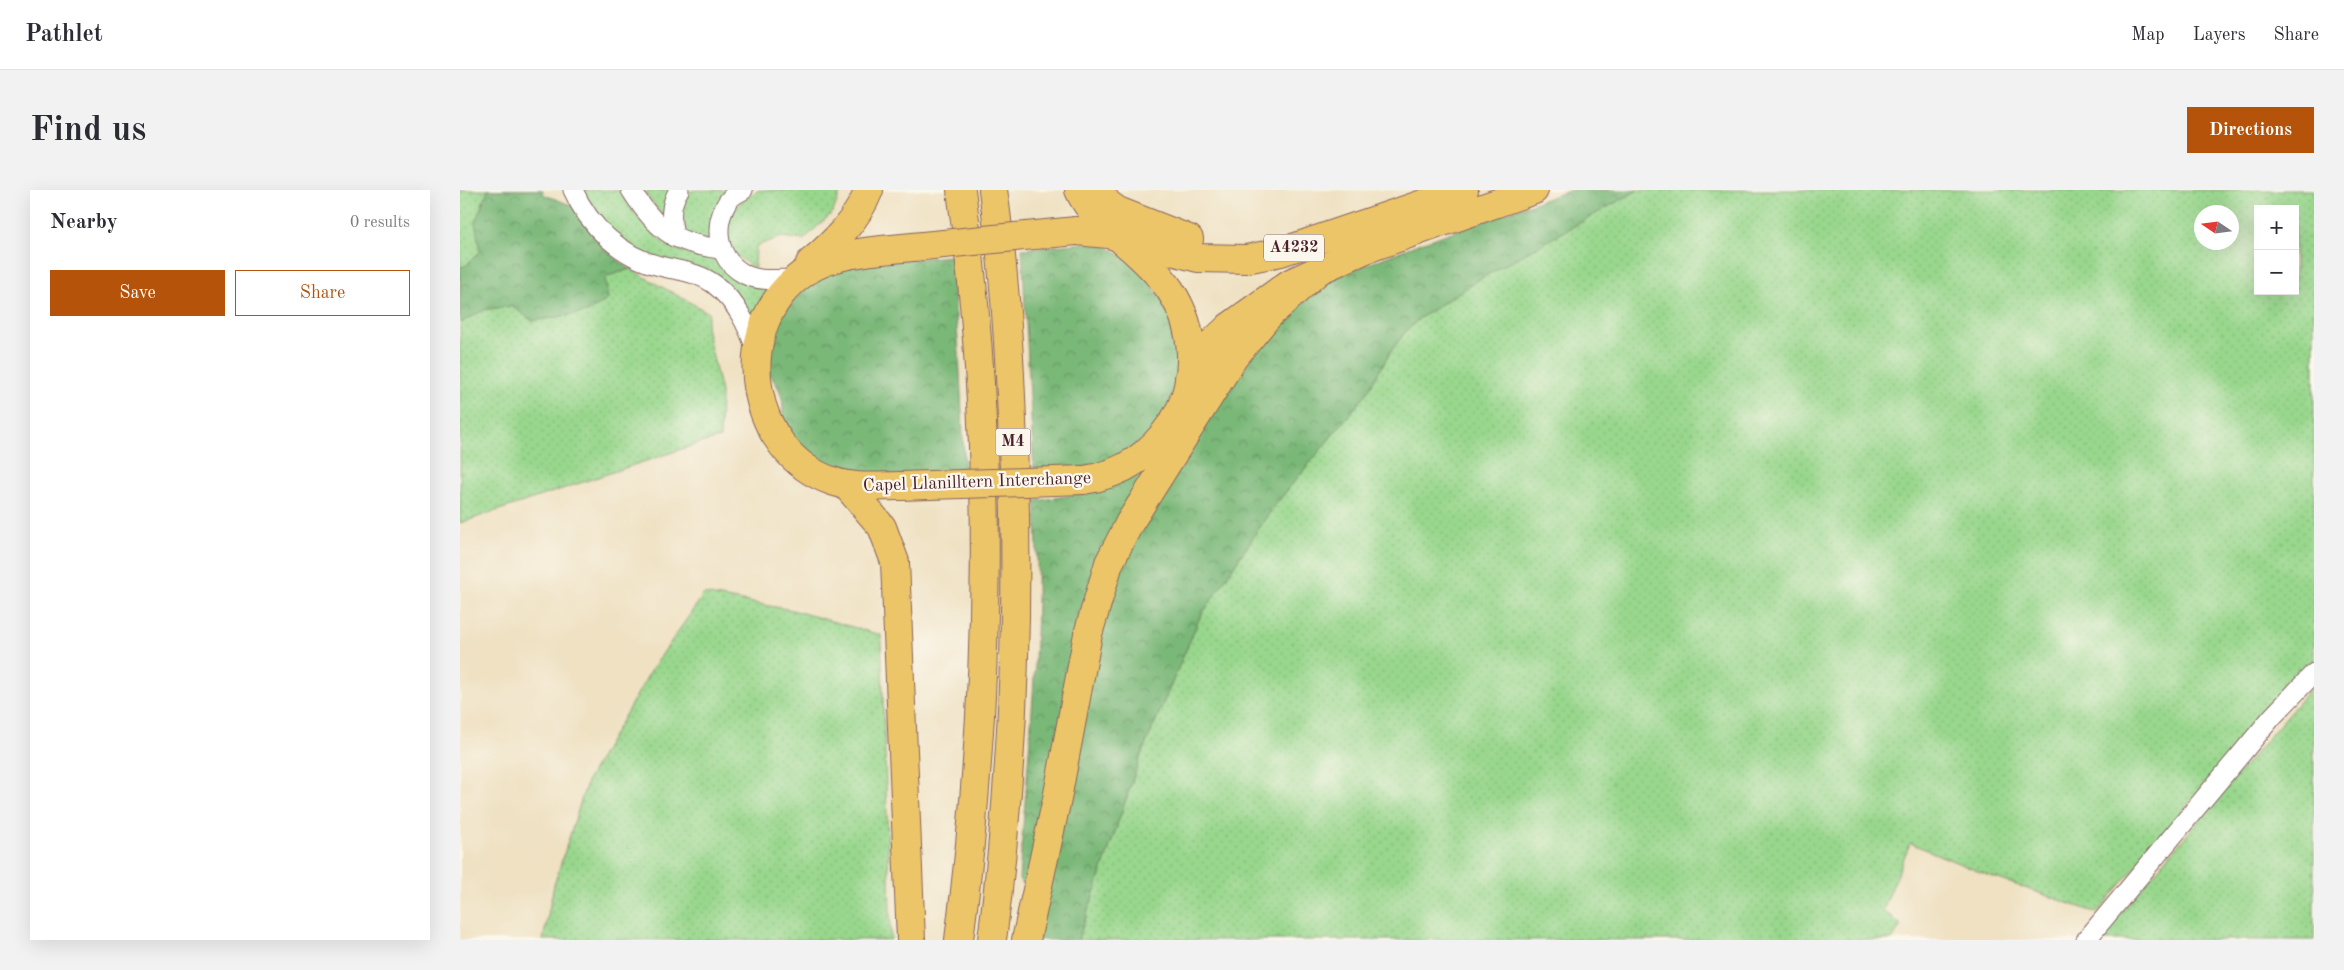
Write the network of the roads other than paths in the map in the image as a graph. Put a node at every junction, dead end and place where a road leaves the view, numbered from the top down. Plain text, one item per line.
1 (573, 190) edge
2 (631, 190) edge
3 (678, 190) edge
4 (742, 190) edge
5 (869, 190) edge
6 (962, 190) edge
7 (993, 190) edge
8 (1079, 190) edge
9 (1098, 190) edge
10 (1420, 190) edge
11 (1464, 190) edge
12 (1534, 190) edge
13 (674, 237) junction
14 (1120, 238) junction
15 (720, 249) junction
16 (1318, 271) junction
17 (796, 279) junction
18 (757, 352) junction
19 (1190, 378) junction
20 (1175, 418) junction
21 (846, 484) junction
22 (1130, 522) junction
23 (2314, 673) edge
24 (910, 940) edge
25 (960, 940) edge
26 (992, 940) edge
27 (1026, 940) edge
28 (2086, 940) edge

1 - 18 lane
2 - 13 lane
3 - 13 lane
4 - 15 lane
5 - 17 highway
6 - 25 highway, M4
7 - 26 highway, M4
8 - 14 highway
9 - 10 highway
11 - 14 highway, A4232
12 - 16 highway, A4232
13 - 15 lane
14 - 17 highway, Capel Llanilltern Interchange, bridge
14 - 19 highway, Capel Llanilltern Interchange
15 - 17 lane
16 - 19 highway, A4232
16 - 22 highway
17 - 18 highway, Capel Llanilltern Interchange
18 - 21 highway, Capel Llanilltern Interchange
19 - 20 highway, Capel Llanilltern Interchange
20 - 21 highway, Capel Llanilltern Interchange, bridge
20 - 22 highway
21 - 24 highway
22 - 27 highway
23 - 28 lane

